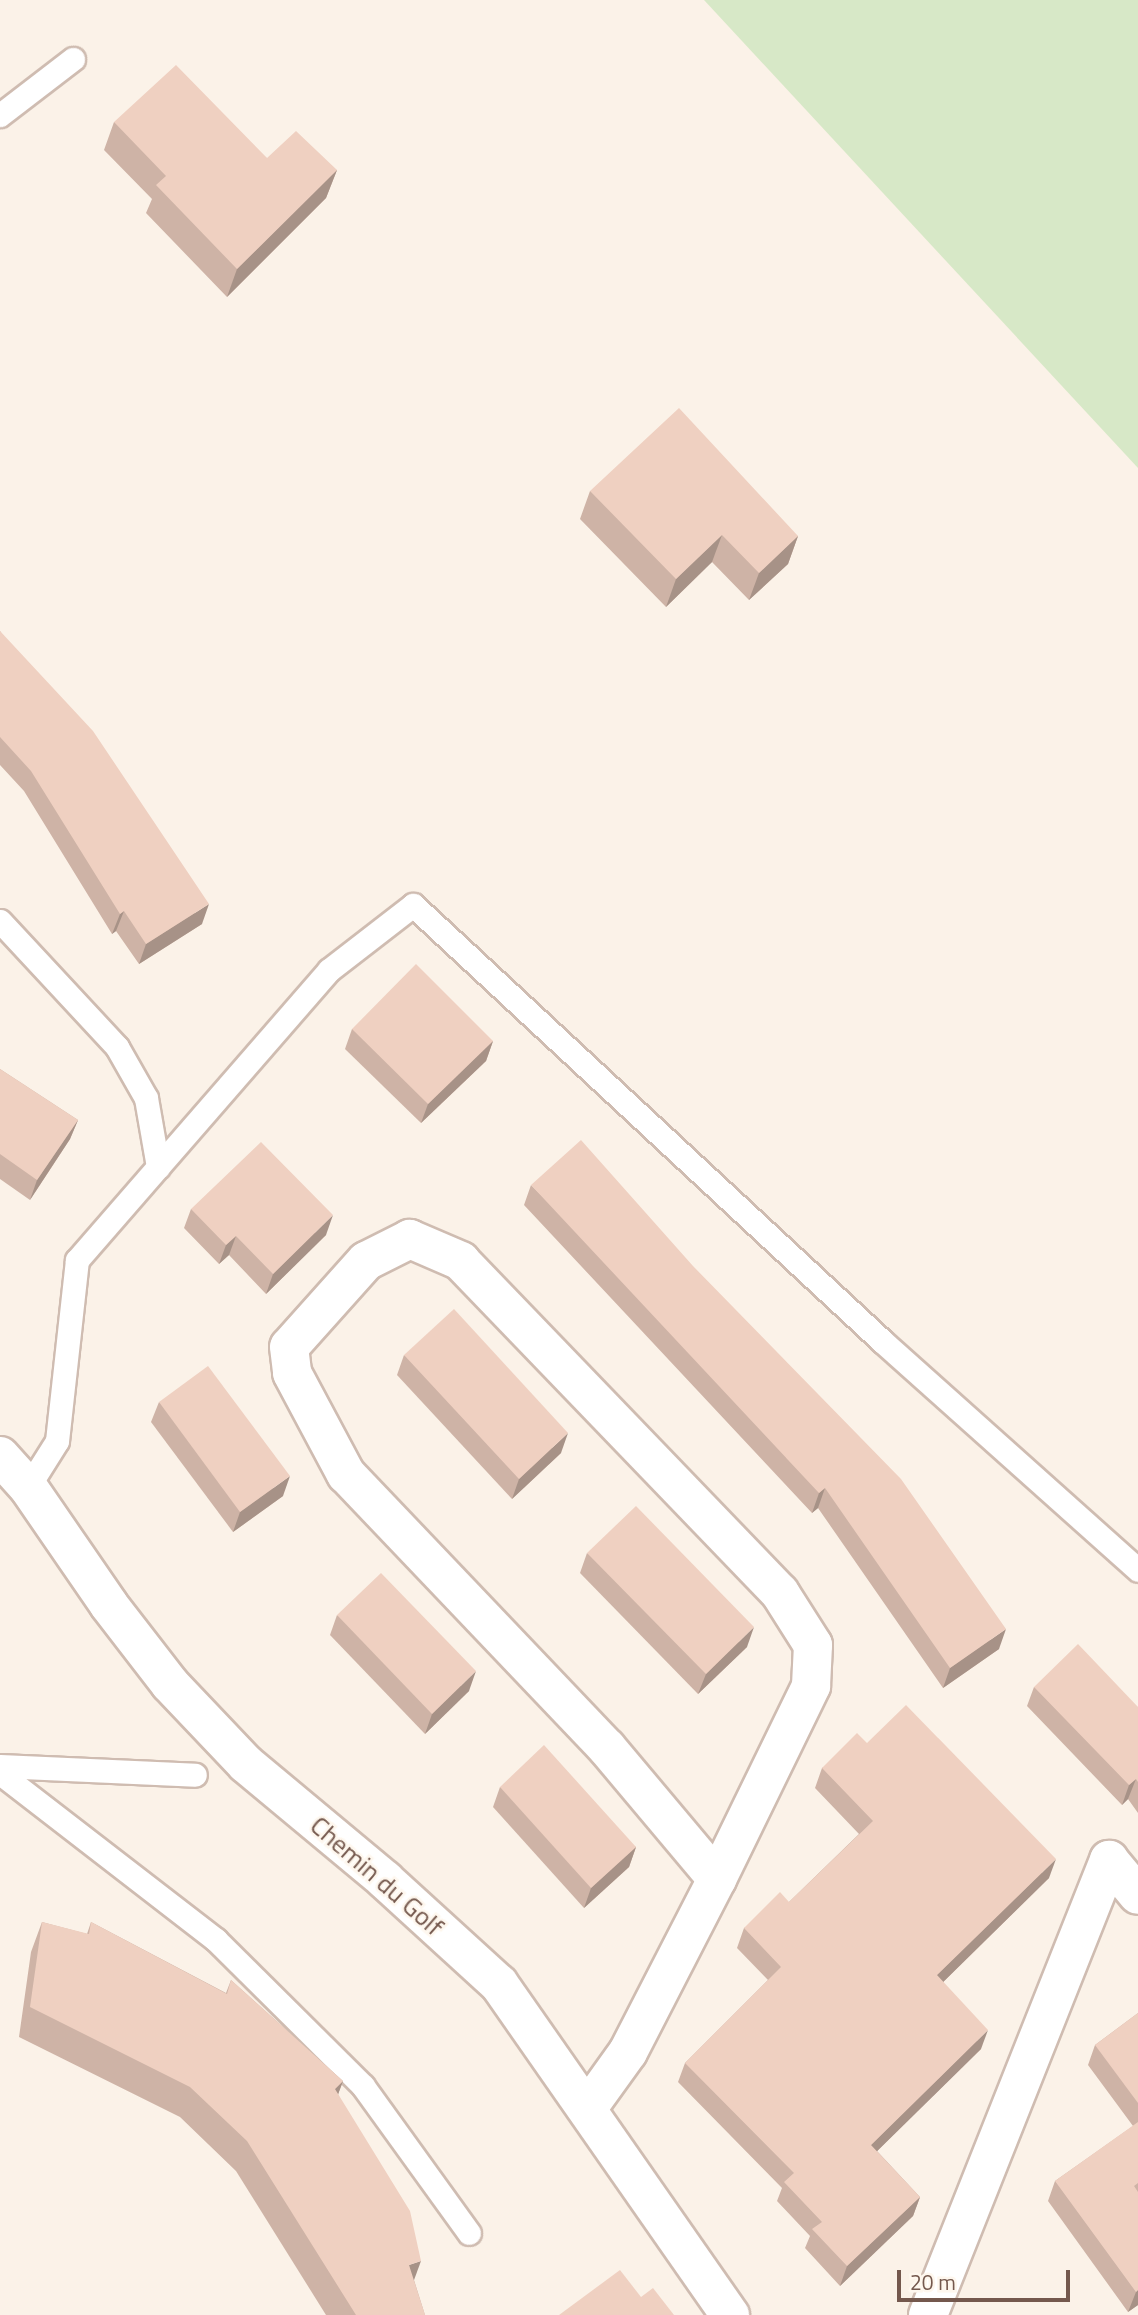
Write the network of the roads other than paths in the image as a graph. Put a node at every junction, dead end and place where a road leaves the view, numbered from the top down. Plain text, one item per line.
1 (73, 59) dead end
2 (0, 115) edge
3 (0, 921) edge
4 (158, 1167) junction
5 (0, 1456) edge
6 (28, 1487) junction
7 (1138, 1570) edge
8 (0, 1766) edge
9 (0, 1773) edge
10 (195, 1775) dead end
11 (717, 1879) junction
12 (1138, 1895) edge
13 (587, 2109) junction
14 (469, 2233) dead end
15 (730, 2315) edge
16 (928, 2315) edge

1 - 2 lane
3 - 4 lane
4 - 6 lane
4 - 7 lane
5 - 6 street, Chemin du Golf
6 - 13 street, Chemin du Golf
8 - 10 lane
9 - 14 lane
11 - 11 street
11 - 13 street
12 - 16 street
13 - 15 street, Chemin du Golf

